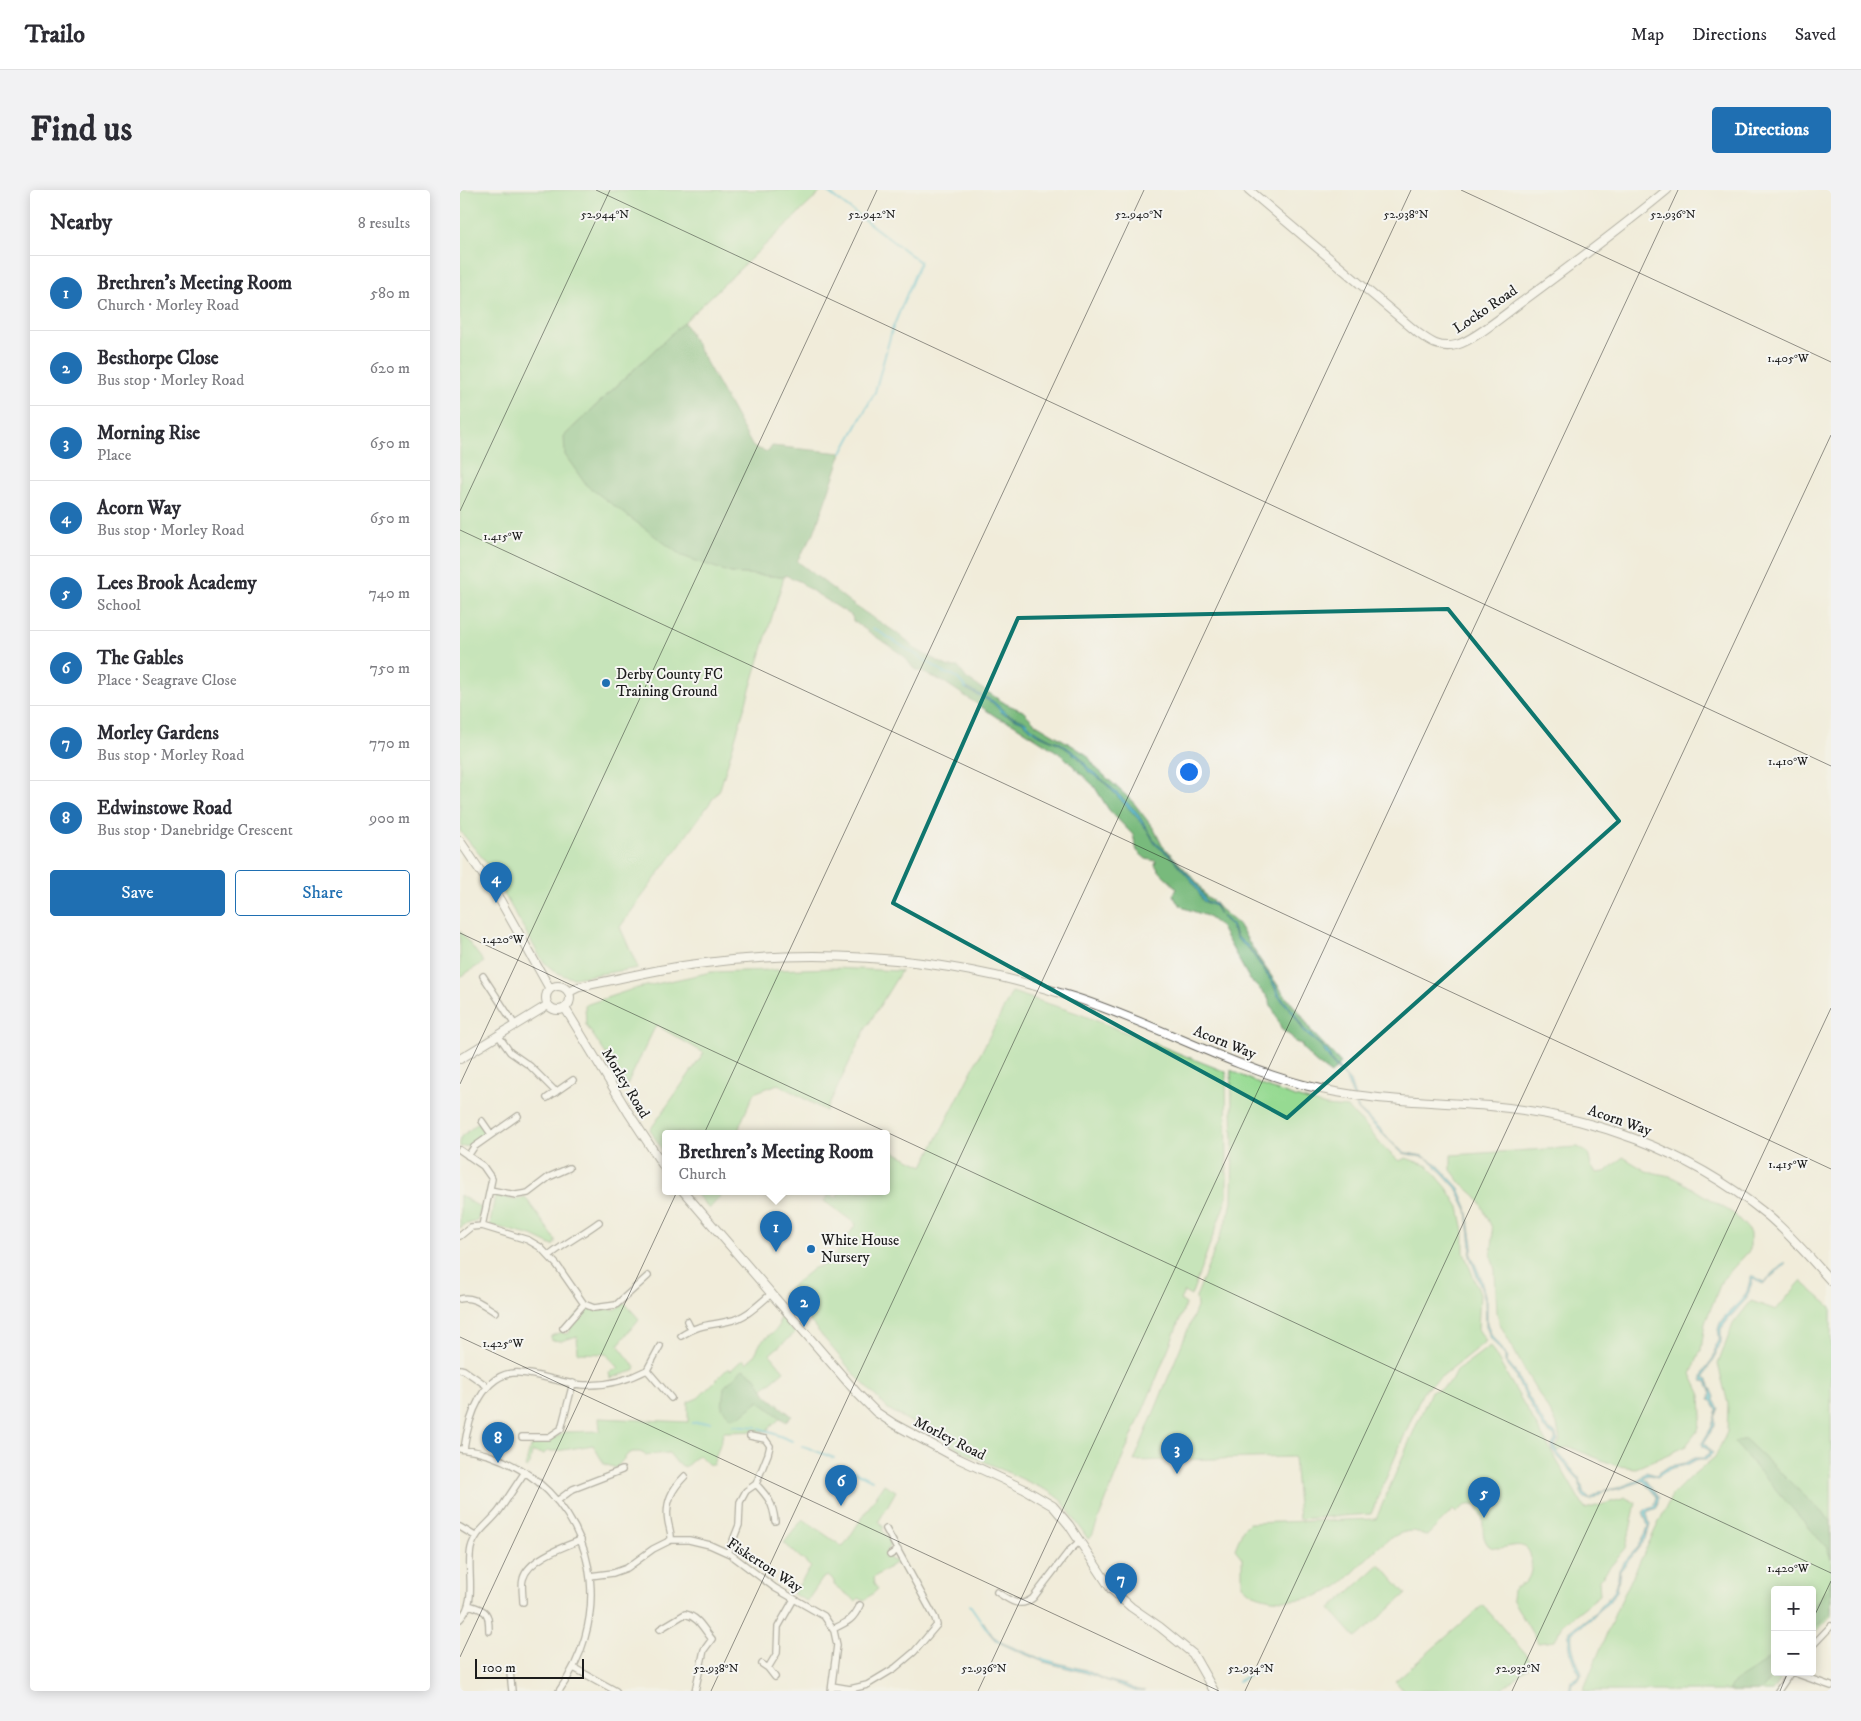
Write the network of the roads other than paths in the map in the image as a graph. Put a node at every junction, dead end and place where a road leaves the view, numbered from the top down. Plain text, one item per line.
1 (1249, 190) edge
2 (1666, 190) edge
3 (460, 841) edge
4 (483, 976) dead end
5 (550, 989) junction
6 (569, 992) junction
7 (548, 1005) junction
8 (565, 1008) junction
9 (515, 1025) junction
10 (498, 1035) junction
11 (460, 1059) edge
12 (573, 1080) dead end
13 (556, 1092) junction
14 (547, 1098) dead end
15 (518, 1116) dead end
16 (482, 1121) dead end
17 (491, 1134) junction
18 (460, 1150) edge
19 (468, 1156) junction
20 (662, 1164) edge
21 (569, 1168) dead end
22 (490, 1190) junction
23 (686, 1195) edge
24 (599, 1222) dead end
25 (482, 1226) junction
26 (460, 1236) edge
27 (549, 1256) junction
28 (648, 1276) dead end
29 (1831, 1281) edge
30 (772, 1293) junction
31 (460, 1299) edge
32 (584, 1304) junction
33 (495, 1312) dead end
34 (687, 1322) dead end
35 (563, 1328) dead end
36 (692, 1330) junction
37 (681, 1336) dead end
38 (660, 1346) dead end
39 (460, 1369) edge
40 (646, 1370) junction
41 (573, 1383) junction
42 (487, 1386) junction
43 (671, 1398) dead end
44 (750, 1436) dead end
45 (522, 1437) dead end
46 (462, 1449) edge
47 (622, 1470) dead end
48 (525, 1472) junction
49 (685, 1476) dead end
50 (756, 1484) junction
51 (557, 1501) junction
52 (775, 1520) dead end
53 (460, 1527) edge
54 (886, 1529) dead end
55 (475, 1536) junction
56 (581, 1540) junction
57 (671, 1540) junction
58 (1080, 1541) junction
59 (898, 1550) junction
60 (728, 1553) junction
61 (890, 1555) dead end
62 (590, 1576) junction
63 (997, 1592) dead end
64 (794, 1599) junction
65 (523, 1602) dead end
66 (469, 1605) junction
67 (860, 1606) dead end
68 (460, 1619) edge
69 (1831, 1626) edge
70 (833, 1629) junction
71 (660, 1630) dead end
72 (489, 1631) dead end
73 (1816, 1642) edge
74 (762, 1664) dead end
75 (574, 1668) junction
76 (768, 1668) junction
77 (510, 1672) dead end
78 (1789, 1676) edge
79 (1803, 1676) edge
80 (775, 1677) dead end
81 (1831, 1686) edge
82 (832, 1689) edge
83 (512, 1691) edge
84 (559, 1691) edge
85 (616, 1691) edge
86 (695, 1691) edge
87 (1214, 1691) edge
88 (1778, 1691) edge

1 - 2 street, Locko Road
3 - 5 street
4 - 9 street
5 - 6 street
5 - 7 street
6 - 8 street
6 - 29 street, Acorn Way
7 - 8 street
7 - 9 street
8 - 20 street, Morley Road
9 - 10 street
10 - 11 street
10 - 13 street
12 - 13 street
13 - 14 street
15 - 17 street
16 - 17 street
17 - 19 street
18 - 19 street
19 - 22 street
21 - 22 street
22 - 25 street
23 - 30 street, Morley Road
24 - 27 street
25 - 26 street
25 - 27 street
27 - 32 street
28 - 32 street
30 - 36 street
30 - 58 street, Morley Road
31 - 33 street
32 - 35 street
34 - 36 street
36 - 37 street
38 - 40 street
39 - 42 street
40 - 41 street
40 - 43 street
41 - 42 street
41 - 45 street
42 - 46 street
44 - 50 street
46 - 48 street
47 - 51 street
48 - 51 street
48 - 55 street
49 - 57 street
50 - 52 street
50 - 60 street
51 - 56 street
53 - 55 street
54 - 59 street
55 - 66 street
56 - 62 street
56 - 65 street
57 - 60 street, Fiskerton Way
57 - 62 street
58 - 63 street
58 - 87 street, Morley Road
59 - 61 street
59 - 82 street
60 - 64 street, Fiskerton Way
62 - 75 street
64 - 70 street, Fiskerton Way
64 - 76 street
66 - 68 street
66 - 72 street
67 - 70 street
69 - 73 street
70 - 82 street
71 - 86 street
74 - 76 street
75 - 84 street
75 - 85 street
76 - 80 street
77 - 83 street
78 - 88 street
79 - 81 street

